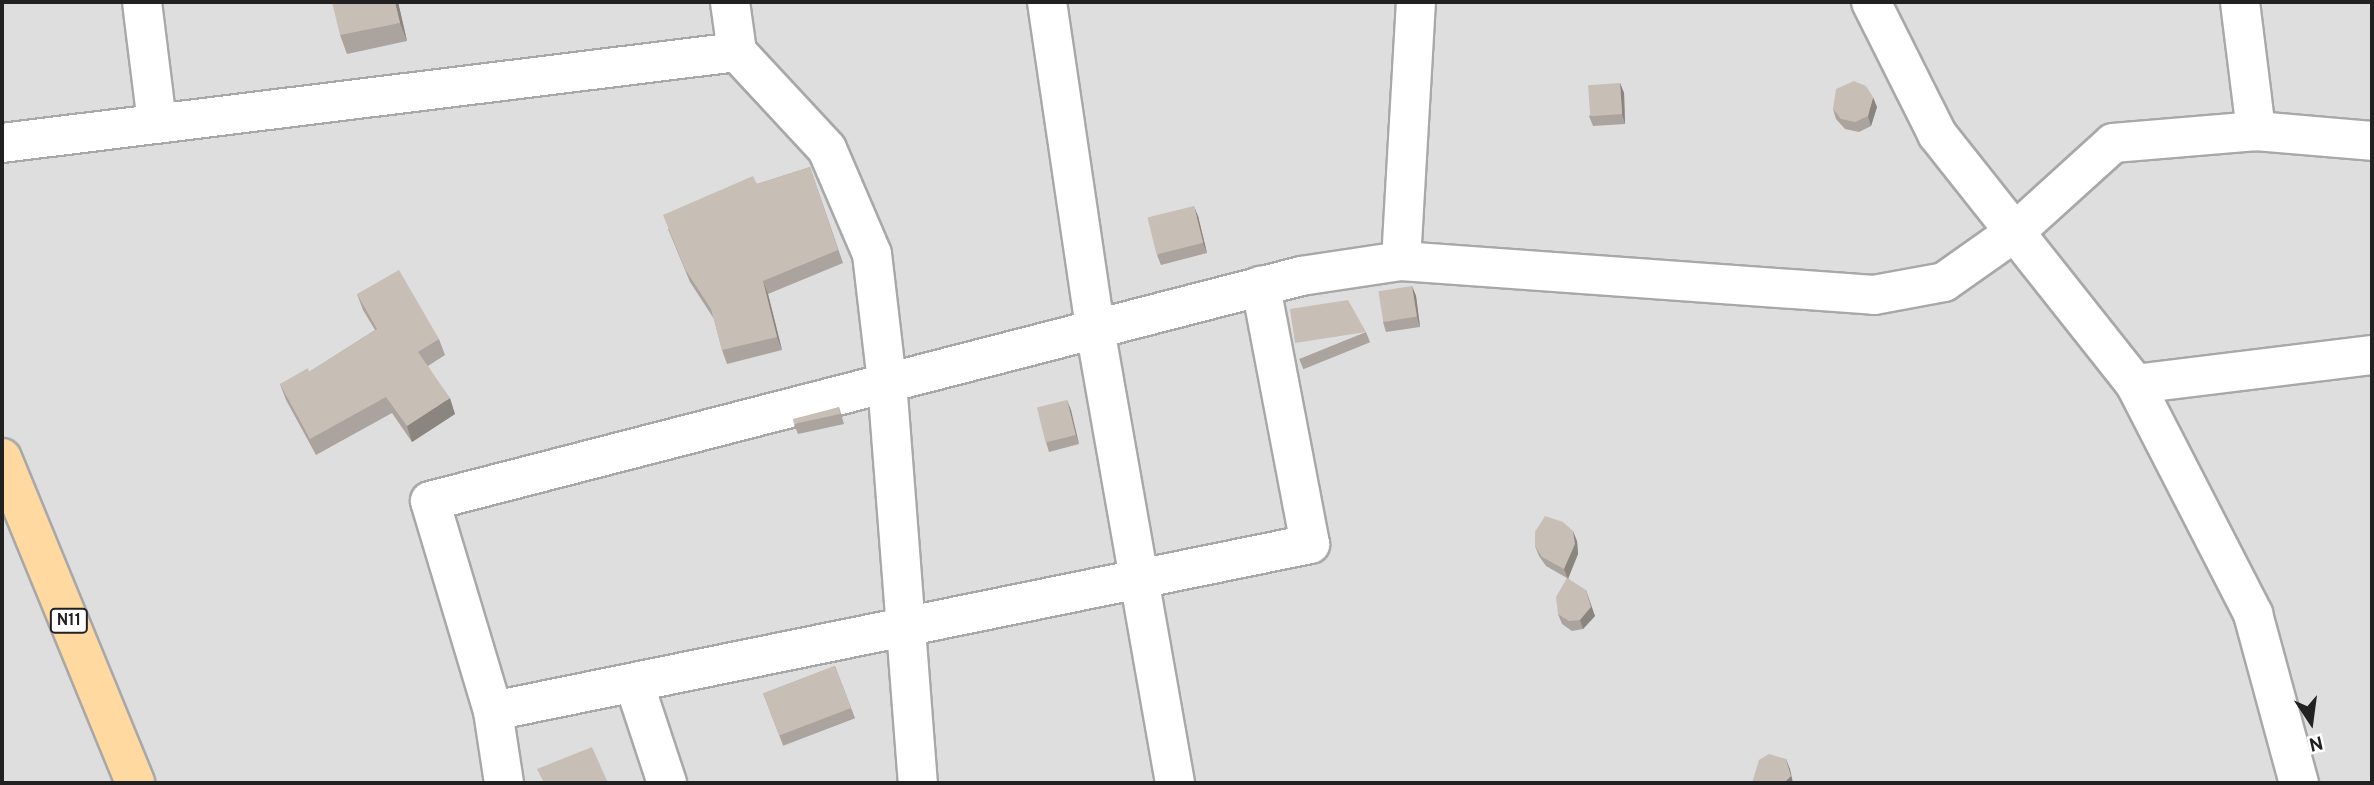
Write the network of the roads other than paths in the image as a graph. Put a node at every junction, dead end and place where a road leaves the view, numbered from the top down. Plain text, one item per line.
1 (142, 2) edge
2 (730, 2) edge
3 (1047, 2) edge
4 (1416, 2) edge
5 (1871, 2) edge
6 (2240, 2) edge
7 (737, 52) junction
8 (157, 123) junction
9 (2256, 131) junction
10 (2372, 141) edge
11 (2, 143) edge
12 (2015, 232) junction
13 (1401, 261) junction
14 (1261, 286) junction
15 (1095, 329) junction
16 (2372, 355) edge
17 (887, 382) junction
18 (2136, 384) junction
19 (2, 458) edge
20 (1139, 580) junction
21 (906, 627) junction
22 (634, 683) junction
23 (493, 711) junction
24 (135, 783) edge
25 (504, 783) edge
26 (667, 783) edge
27 (918, 783) edge
28 (1175, 783) edge
29 (2299, 783) edge

1 - 8 street
2 - 7 street
3 - 15 street
4 - 13 street
5 - 12 street
6 - 9 street
7 - 8 street
7 - 17 street
8 - 11 street
9 - 10 street
9 - 12 street
12 - 13 street
12 - 18 street
13 - 14 street
14 - 15 street
14 - 20 street
15 - 17 street
15 - 20 street
16 - 18 street
17 - 21 street
17 - 23 street
18 - 29 street
19 - 24 main road, N11
20 - 21 street
20 - 28 street
21 - 22 street
21 - 27 street
22 - 23 street
22 - 26 street
23 - 25 street

